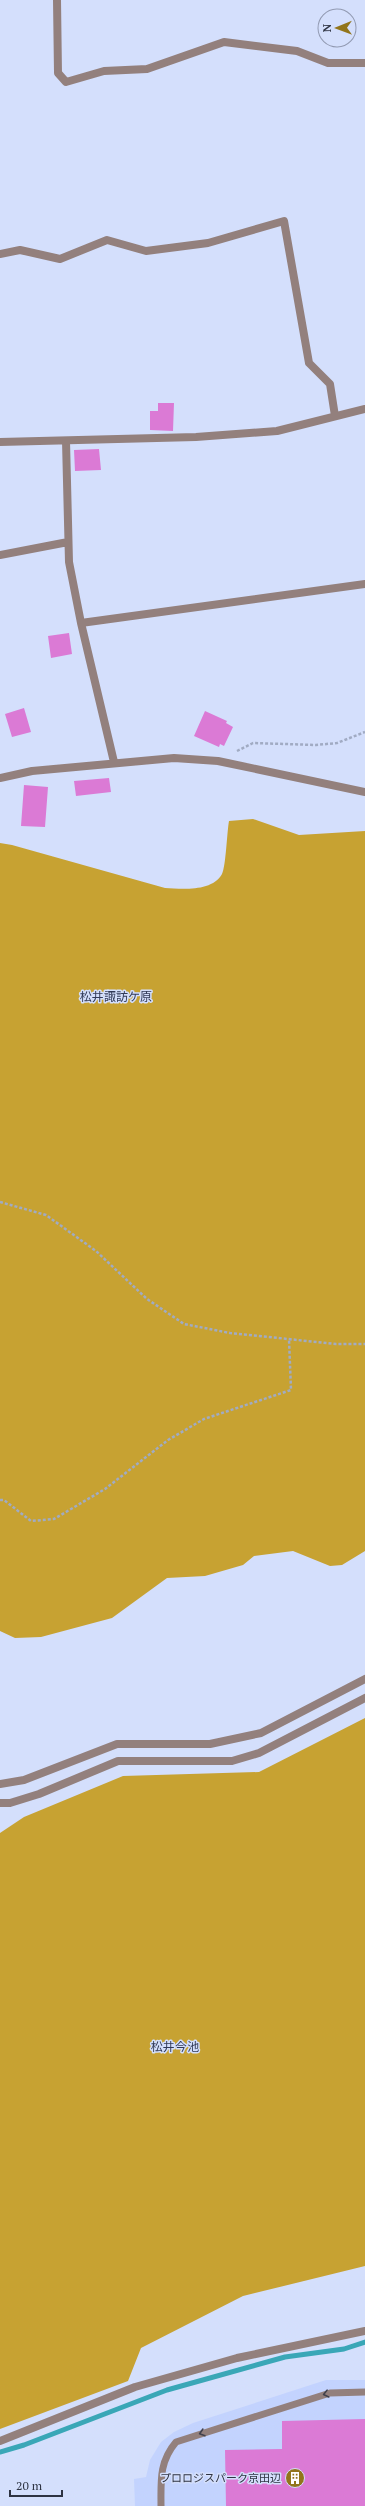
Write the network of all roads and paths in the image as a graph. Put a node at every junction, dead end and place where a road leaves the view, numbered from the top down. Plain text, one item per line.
1 (57, 0) edge
2 (365, 63) edge
3 (0, 254) edge
4 (365, 409) edge
5 (335, 416) junction
6 (66, 441) junction
7 (0, 442) edge
8 (68, 542) junction
9 (0, 555) edge
10 (365, 584) edge
11 (81, 623) junction
12 (365, 732) edge
13 (218, 761) junction
14 (114, 762) junction
15 (0, 778) edge
16 (365, 792) edge
17 (0, 1202) edge
18 (290, 1339) junction
19 (365, 1344) edge
20 (0, 1500) edge
21 (365, 1679) edge
22 (365, 1698) edge
23 (0, 1784) edge
24 (0, 1803) edge
25 (365, 2331) edge
26 (365, 2392) edge
27 (0, 2441) edge
28 (161, 2506) edge

1 - 2 street
3 - 5 street
4 - 5 street
5 - 6 street
6 - 7 street
6 - 8 street
8 - 9 street
8 - 11 street
10 - 11 street
11 - 14 street
12 - 13 path
13 - 14 street
13 - 16 street
14 - 15 street
17 - 18 path
18 - 19 path
18 - 20 path
21 - 23 street
22 - 24 street
25 - 27 street
26 -> 28 lane

